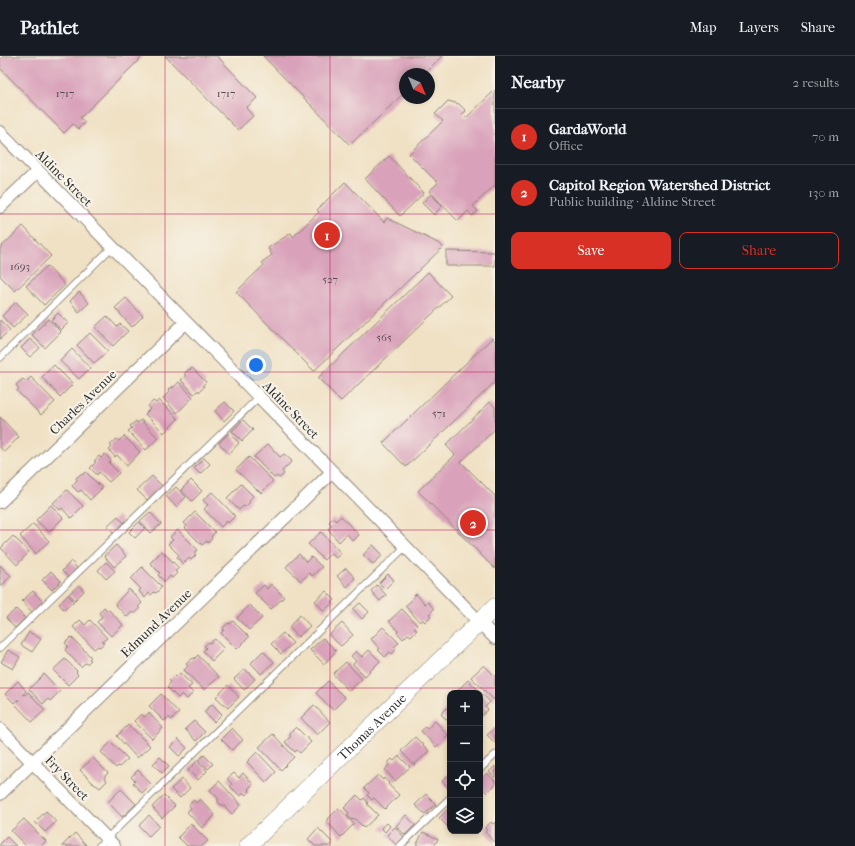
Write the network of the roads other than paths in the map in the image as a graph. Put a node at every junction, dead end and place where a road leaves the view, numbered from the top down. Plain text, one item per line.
1 (0, 132) edge
2 (38, 171) junction
3 (0, 207) edge
4 (112, 246) junction
5 (186, 322) junction
6 (0, 358) edge
7 (259, 397) junction
8 (332, 472) junction
9 (0, 502) edge
10 (406, 546) junction
11 (495, 607) edge
12 (480, 622) junction
13 (495, 638) edge
14 (0, 648) edge
15 (0, 729) edge
16 (495, 755) edge
17 (32, 762) junction
18 (483, 767) edge
19 (0, 794) edge
20 (447, 801) edge
21 (106, 844) edge
22 (248, 846) edge
23 (400, 846) edge

1 - 2 street, Aldine Street
2 - 3 street
2 - 4 street, Aldine Street
4 - 5 street, Aldine Street
4 - 6 lane
5 - 7 street, Aldine Street
5 - 9 street, Charles Avenue
7 - 8 street, Aldine Street
7 - 14 lane
8 - 10 street, Aldine Street
8 - 17 street, Edmund Avenue
10 - 12 street, Aldine Street
10 - 21 lane
11 - 12 street, Thomas Avenue
12 - 13 street, Aldine Street
12 - 22 street, Thomas Avenue
15 - 17 street, Fry Street
16 - 18 lane
17 - 19 street, Edmund Avenue
17 - 21 street, Fry Street
20 - 23 lane

